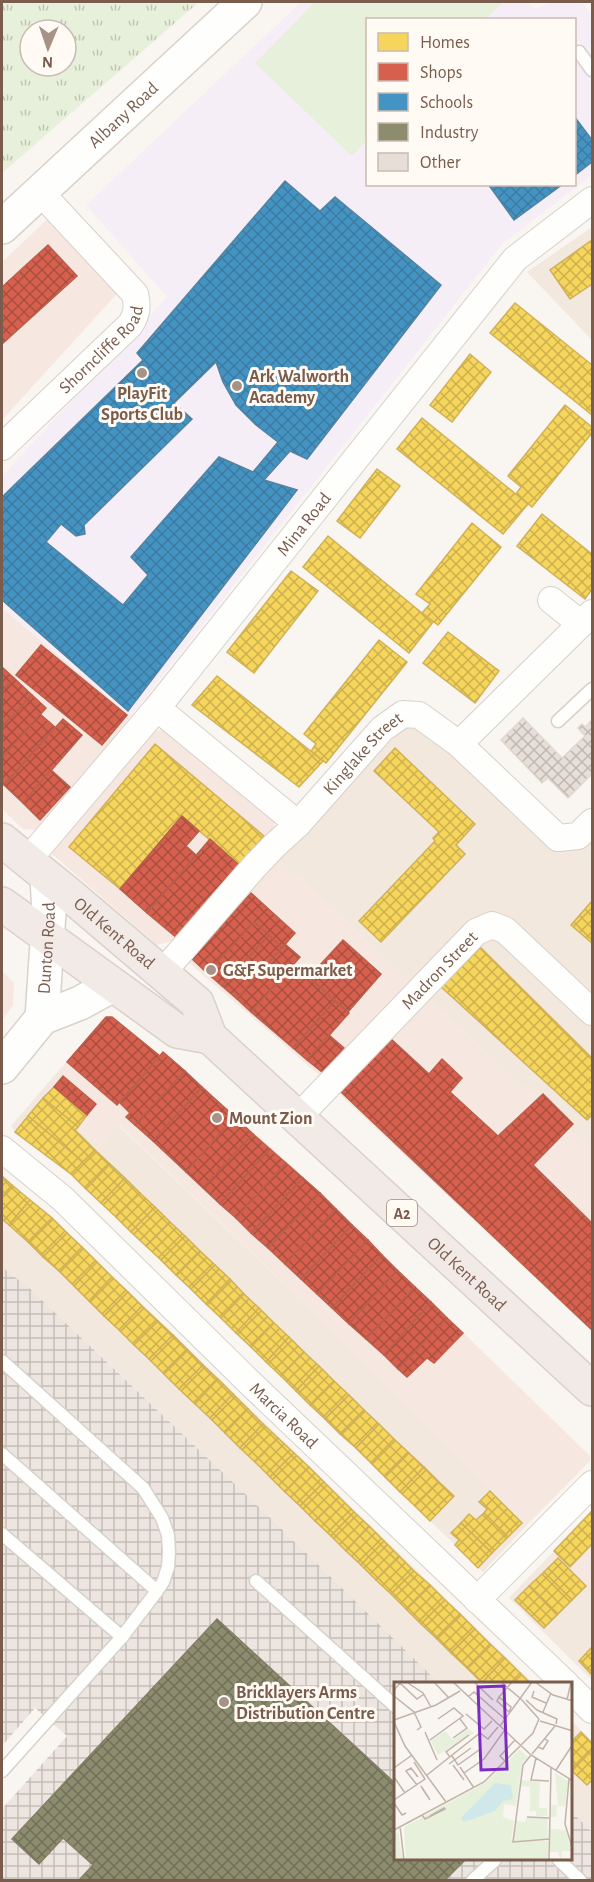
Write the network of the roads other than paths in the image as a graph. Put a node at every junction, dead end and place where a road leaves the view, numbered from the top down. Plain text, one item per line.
1 (245, 2) edge
2 (579, 52) dead end
3 (592, 70) edge
4 (39, 191) junction
5 (592, 200) edge
6 (2, 227) edge
7 (2, 447) edge
8 (551, 600) dead end
9 (587, 619) edge
10 (592, 689) edge
11 (157, 708) junction
12 (558, 721) dead end
13 (459, 744) junction
14 (592, 822) edge
15 (298, 824) junction
16 (2, 840) edge
17 (37, 870) junction
18 (2, 903) edge
19 (48, 937) junction
20 (162, 973) junction
21 (113, 985) junction
22 (592, 1012) edge
23 (42, 1018) junction
24 (210, 1037) junction
25 (2, 1067) edge
26 (298, 1117) junction
27 (2, 1149) edge
28 (2, 1361) edge
29 (592, 1389) edge
30 (2, 1454) edge
31 (592, 1484) edge
32 (2, 1534) edge
33 (256, 1581) dead end
34 (157, 1591) junction
35 (477, 1600) junction
36 (122, 1637) junction
37 (564, 1682) edge
38 (573, 1691) edge
39 (394, 1705) edge
40 (592, 1710) edge
41 (2, 1771) edge
42 (494, 1861) edge
43 (561, 1861) edge
44 (473, 1881) edge
45 (580, 1881) edge

1 - 4 main road, Albany Road
2 - 3 lane
4 - 6 main road, Albany Road
4 - 7 street, Shorncliffe Road
5 - 11 street, Mina Road
8 - 9 street
9 - 13 street
10 - 12 lane
11 - 15 street
11 - 17 street, Mina Road
13 - 14 street, Kinglake Street
13 - 15 street, Kinglake Street
15 - 20 street, Kinglake Street
16 - 17 highway, Old Kent Road / A2
17 - 19 main road, Dunton Road
17 - 20 highway, Old Kent Road / A2
18 - 19 highway
19 - 21 highway
19 - 23 main road, Dunton Road
20 - 24 highway, Old Kent Road / A2
21 - 23 main road, Dunton Road
21 - 24 highway
22 - 26 street, Madron Street
23 - 25 main road, Dunton Road
24 - 26 highway, Old Kent Road / A2
26 - 29 highway, Old Kent Road / A2
27 - 35 street, Marcia Road
28 - 34 lane
30 - 34 lane
31 - 35 street
32 - 36 lane
33 - 39 lane
34 - 36 lane
35 - 37 street, Marcia Road
36 - 41 lane
38 - 40 street
42 - 44 lane
43 - 45 lane

